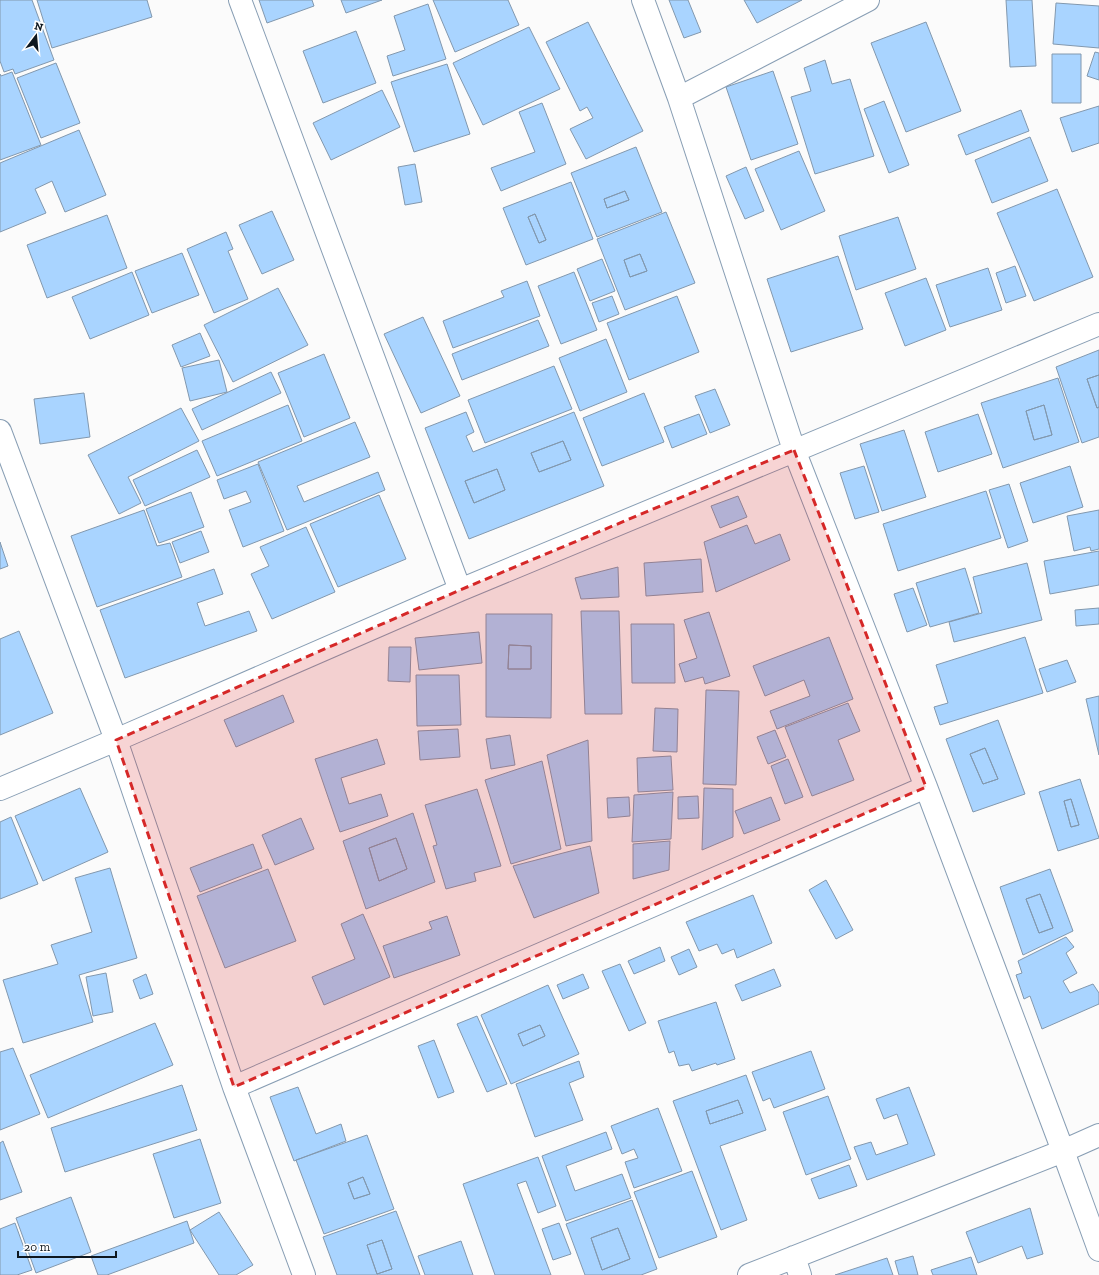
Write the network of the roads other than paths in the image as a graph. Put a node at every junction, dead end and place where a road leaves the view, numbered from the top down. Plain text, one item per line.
1 (240, 0) edge
2 (643, 0) edge
3 (868, 0) edge
4 (679, 98) junction
5 (1099, 324) edge
6 (0, 431) edge
7 (794, 450) junction
8 (460, 590) junction
9 (116, 740) junction
10 (926, 787) junction
11 (0, 790) edge
12 (234, 1087) junction
13 (1099, 1135) edge
14 (1063, 1150) junction
15 (1099, 1250) edge
16 (797, 1266) edge
17 (304, 1275) edge
18 (749, 1275) edge

1 - 8 street
2 - 4 street
3 - 4 street
4 - 7 street
5 - 7 street
6 - 9 street
7 - 8 street
7 - 10 street
8 - 9 street
9 - 11 street
9 - 12 street
10 - 12 street
10 - 14 street
12 - 17 street
13 - 14 street
14 - 15 street
14 - 16 street
16 - 18 street

